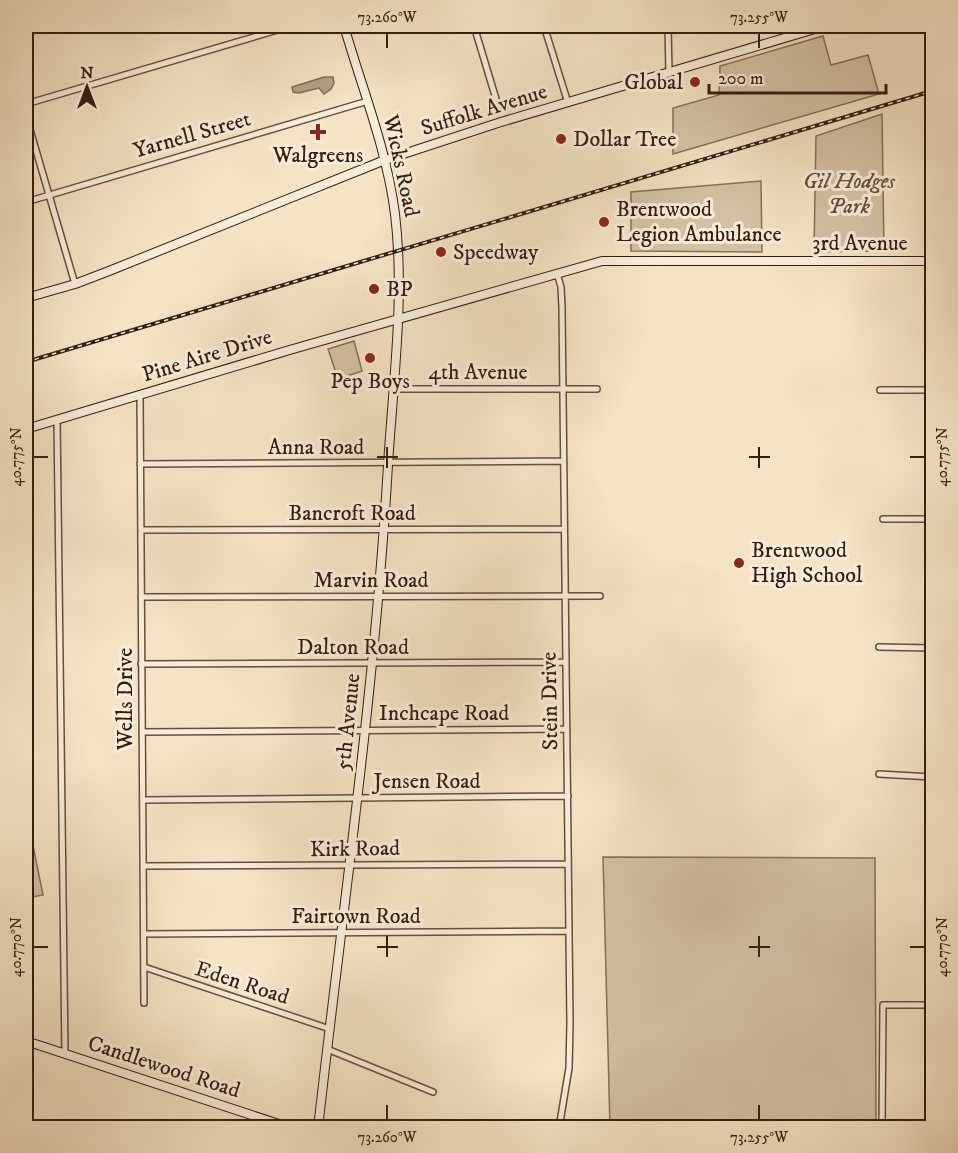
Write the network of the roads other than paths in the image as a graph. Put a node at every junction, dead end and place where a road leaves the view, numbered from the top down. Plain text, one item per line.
1 (291, 26) edge
2 (344, 26) edge
3 (474, 26) edge
4 (544, 26) edge
5 (668, 26) edge
6 (825, 26) edge
7 (669, 73) junction
8 (496, 99) dead end
9 (368, 101) junction
10 (568, 103) junction
11 (26, 104) edge
12 (26, 116) edge
13 (384, 160) junction
14 (49, 195) junction
15 (26, 202) edge
16 (933, 261) edge
17 (557, 273) junction
18 (75, 284) junction
19 (26, 298) edge
20 (400, 318) junction
21 (394, 388) junction
22 (597, 389) dead end
23 (562, 390) junction
24 (880, 390) dead end
25 (933, 390) edge
26 (140, 395) junction
27 (57, 420) junction
28 (26, 429) edge
29 (563, 461) junction
30 (388, 463) junction
31 (140, 464) junction
32 (883, 519) dead end
33 (933, 519) edge
34 (385, 529) junction
35 (564, 529) junction
36 (141, 530) junction
37 (378, 596) junction
38 (565, 596) junction
39 (600, 596) dead end
40 (141, 597) junction
41 (879, 647) dead end
42 (933, 648) edge
43 (565, 662) junction
44 (373, 663) junction
45 (141, 664) junction
46 (567, 729) junction
47 (365, 730) junction
48 (142, 732) junction
49 (879, 774) dead end
50 (933, 777) edge
51 (568, 796) junction
52 (358, 798) junction
53 (143, 800) junction
54 (568, 864) junction
55 (143, 866) junction
56 (350, 866) junction
57 (568, 931) junction
58 (341, 933) junction
59 (144, 934) junction
60 (144, 967) junction
61 (144, 1003) dead end
62 (933, 1005) edge
63 (330, 1029) junction
64 (29, 1042) edge
65 (327, 1049) junction
66 (65, 1054) junction
67 (26, 1063) edge
68 (433, 1092) dead end
69 (291, 1128) edge
70 (318, 1128) edge
71 (558, 1128) edge
72 (882, 1128) edge

1 - 11 street
2 - 9 street, Wicks Road
3 - 8 street
4 - 10 street
5 - 7 street
6 - 7 street, Suffolk Avenue
7 - 10 street, Suffolk Avenue
9 - 13 street, Wicks Road
9 - 14 street, Yarnell Street
10 - 13 street, Suffolk Avenue
12 - 14 street
13 - 18 street, Suffolk Avenue
13 - 20 street, Wicks Road
14 - 15 street, Yarnell Street
14 - 18 street
16 - 17 street, 3rd Avenue
17 - 20 street, 3rd Avenue
17 - 23 street, Stein Drive
18 - 19 street, Suffolk Avenue
20 - 21 street, 5th Avenue
20 - 26 street, Pine Aire Drive
21 - 23 street, 4th Avenue
21 - 30 street, 5th Avenue
22 - 23 street, 4th Avenue
23 - 29 street, Stein Drive
24 - 25 street
26 - 27 street, Pine Aire Drive
26 - 31 street, Wells Drive
27 - 28 street, Pine Aire Drive
27 - 66 street
29 - 30 street, Anna Road
29 - 35 street, Stein Drive
30 - 31 street, Anna Road
30 - 34 street, 5th Avenue
31 - 36 street, Wells Drive
32 - 33 street
34 - 35 street, Bancroft Road
34 - 36 street, Bancroft Road
34 - 37 street, 5th Avenue
35 - 38 street, Stein Drive
36 - 40 street, Wells Drive
37 - 38 street, Marvin Road
37 - 40 street, Marvin Road
37 - 44 street, 5th Avenue
38 - 39 street, Marvin Road
38 - 43 street, Stein Drive
40 - 45 street, Wells Drive
41 - 42 street
43 - 44 street, Dalton Road
43 - 46 street, Stein Drive
44 - 45 street, Dalton Road
44 - 47 street, 5th Avenue
45 - 48 street, Wells Drive
46 - 47 street, Inchcape Road
46 - 51 street, Stein Drive
47 - 48 street, Inchcape Road
47 - 52 street, 5th Avenue
48 - 53 street, Wells Drive
49 - 50 street
51 - 52 street, Jensen Road
51 - 54 street, Stein Drive
52 - 53 street, Jensen Road
52 - 56 street, 5th Avenue
53 - 55 street, Wells Drive
54 - 56 street, Kirk Road
54 - 57 street, Stein Drive
55 - 56 street, Kirk Road
55 - 59 street, Wells Drive
56 - 58 street, 5th Avenue
57 - 58 street, Fairtown Road
57 - 71 street, Stein Drive
58 - 59 street, Fairtown Road
58 - 63 street, 5th Avenue
59 - 60 street, Wells Drive
60 - 61 street, Wells Drive
60 - 63 street, Eden Road
62 - 72 street
63 - 65 street, 5th Avenue
64 - 66 street, Candlewood Road
64 - 67 street
65 - 68 street
65 - 70 street, 5th Avenue
66 - 69 street, Candlewood Road

